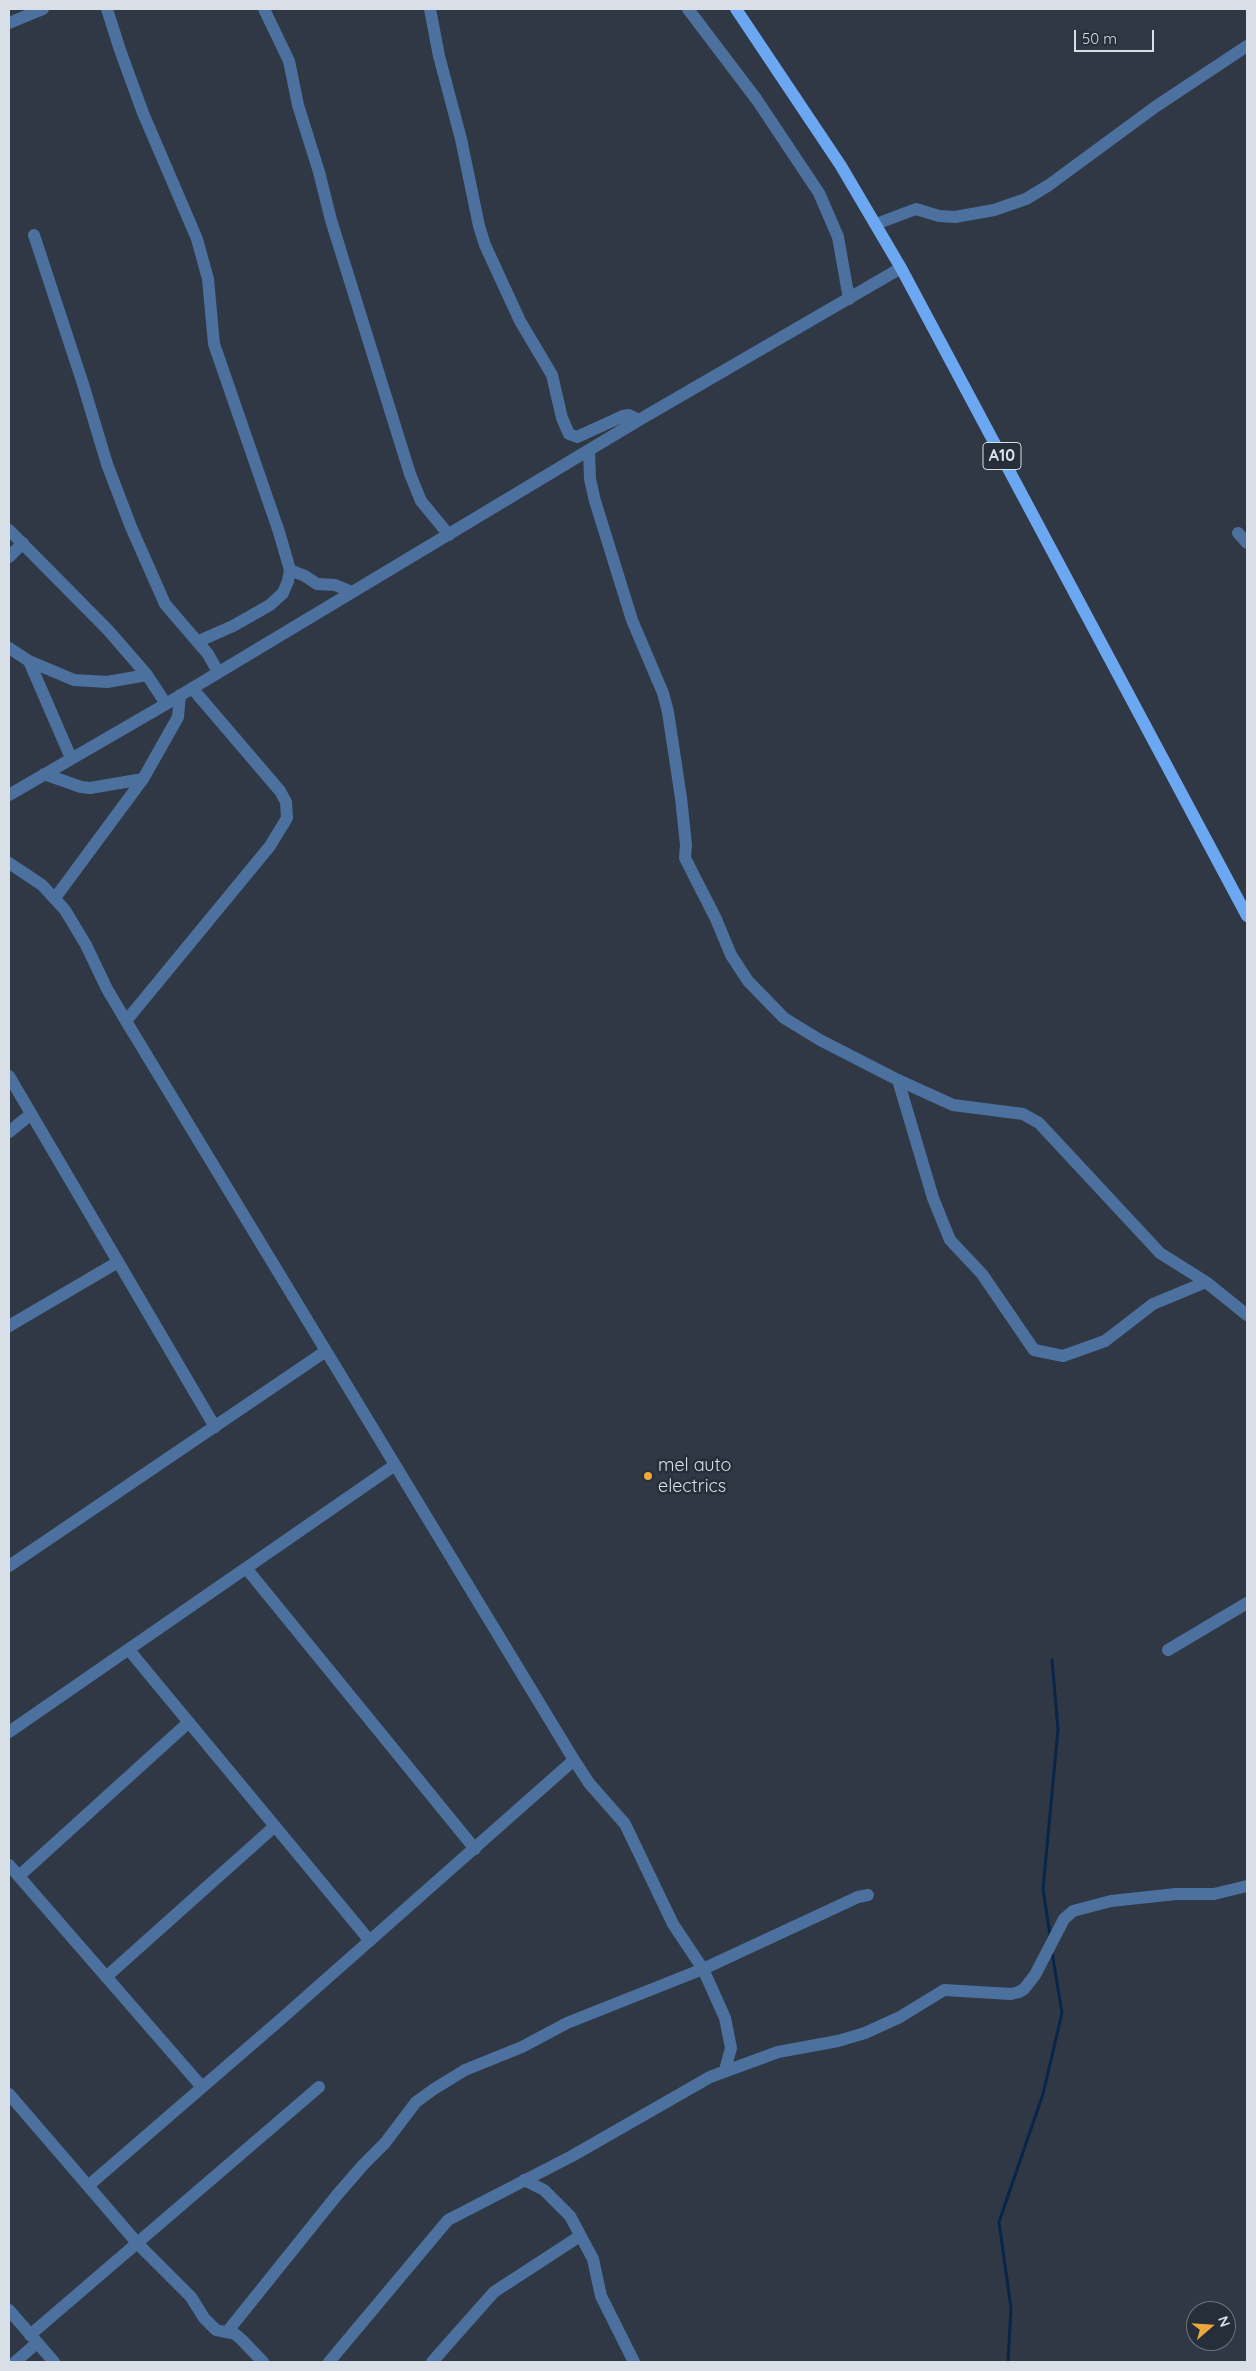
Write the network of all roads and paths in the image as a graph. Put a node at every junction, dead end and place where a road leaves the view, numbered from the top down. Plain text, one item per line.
1 (43, 9) edge
2 (108, 9) edge
3 (264, 9) edge
4 (430, 9) edge
5 (688, 9) edge
6 (736, 9) edge
7 (9, 23) edge
8 (1247, 46) edge
9 (876, 224) junction
10 (34, 235) dead end
11 (901, 268) junction
12 (848, 299) junction
13 (639, 420) junction
14 (589, 450) junction
15 (9, 530) edge
16 (1238, 533) dead end
17 (449, 535) junction
18 (23, 543) junction
19 (1247, 543) edge
20 (9, 557) edge
21 (290, 570) junction
22 (352, 592) junction
23 (199, 641) junction
24 (10, 649) edge
25 (29, 661) junction
26 (218, 672) junction
27 (147, 675) junction
28 (192, 688) junction
29 (180, 695) junction
30 (166, 704) junction
31 (71, 758) junction
32 (44, 774) junction
33 (142, 779) junction
34 (9, 795) edge
35 (9, 863) edge
36 (55, 898) junction
37 (1247, 916) edge
38 (126, 1021) junction
39 (9, 1076) edge
40 (898, 1080) junction
41 (31, 1114) junction
42 (9, 1132) edge
43 (118, 1262) junction
44 (1206, 1282) junction
45 (1247, 1315) edge
46 (9, 1326) edge
47 (326, 1351) junction
48 (215, 1426) junction
49 (396, 1465) junction
50 (9, 1566) edge
51 (246, 1568) junction
52 (1247, 1603) edge
53 (129, 1650) junction
54 (1168, 1650) dead end
55 (189, 1722) junction
56 (9, 1732) edge
57 (574, 1760) junction
58 (275, 1826) junction
59 (475, 1849) junction
60 (9, 1865) edge
61 (19, 1876) junction
62 (1247, 1886) edge
63 (868, 1895) dead end
64 (370, 1941) junction
65 (703, 1969) junction
66 (106, 1977) junction
67 (725, 2070) junction
68 (319, 2086) dead end
69 (202, 2087) junction
70 (9, 2094) edge
71 (524, 2180) junction
72 (88, 2186) junction
73 (580, 2236) junction
74 (138, 2244) junction
75 (9, 2310) edge
76 (227, 2332) junction
77 (33, 2339) junction
78 (15, 2362) edge
79 (54, 2362) edge
80 (263, 2362) edge
81 (329, 2362) edge
82 (432, 2362) edge
83 (634, 2362) edge

1 - 7 street
2 - 21 street
3 - 17 street
4 - 13 street
5 - 12 street
6 - 9 main road, A10
8 - 9 street
9 - 11 main road, A10
10 - 23 street
11 - 12 street
11 - 37 main road, A10
12 - 13 street
13 - 14 street
14 - 17 street
14 - 40 street
15 - 18 street
16 - 19 street
17 - 22 street
18 - 20 street
18 - 27 street
21 - 22 street
21 - 23 street
22 - 26 street
23 - 26 street
24 - 25 street
25 - 27 street
25 - 31 street
26 - 28 street
27 - 30 street
28 - 29 street
28 - 38 street
29 - 30 street
29 - 33 street
30 - 31 street
31 - 32 street
32 - 33 street
32 - 34 street
33 - 36 street
35 - 36 street
36 - 38 street
38 - 47 street
39 - 41 street
40 - 44 street
40 - 44 street
41 - 42 street
41 - 43 street
43 - 46 street
43 - 48 street
44 - 45 street
47 - 48 street
47 - 49 street
48 - 50 street
49 - 51 street
49 - 57 street
51 - 53 street
51 - 59 street
52 - 54 street
53 - 55 street
53 - 56 street
55 - 58 street
55 - 61 street
57 - 59 street
57 - 65 street
58 - 64 street
58 - 66 street
59 - 64 street
60 - 61 street
61 - 66 street
62 - 67 street
63 - 65 street
64 - 69 street
65 - 67 street
65 - 76 street
66 - 69 street
67 - 71 street
68 - 74 street
69 - 72 street
70 - 72 street
71 - 73 street
71 - 81 street
72 - 74 street
73 - 82 street
73 - 83 street
74 - 76 street
74 - 77 street
75 - 77 street
76 - 80 street
77 - 78 street
77 - 79 street

